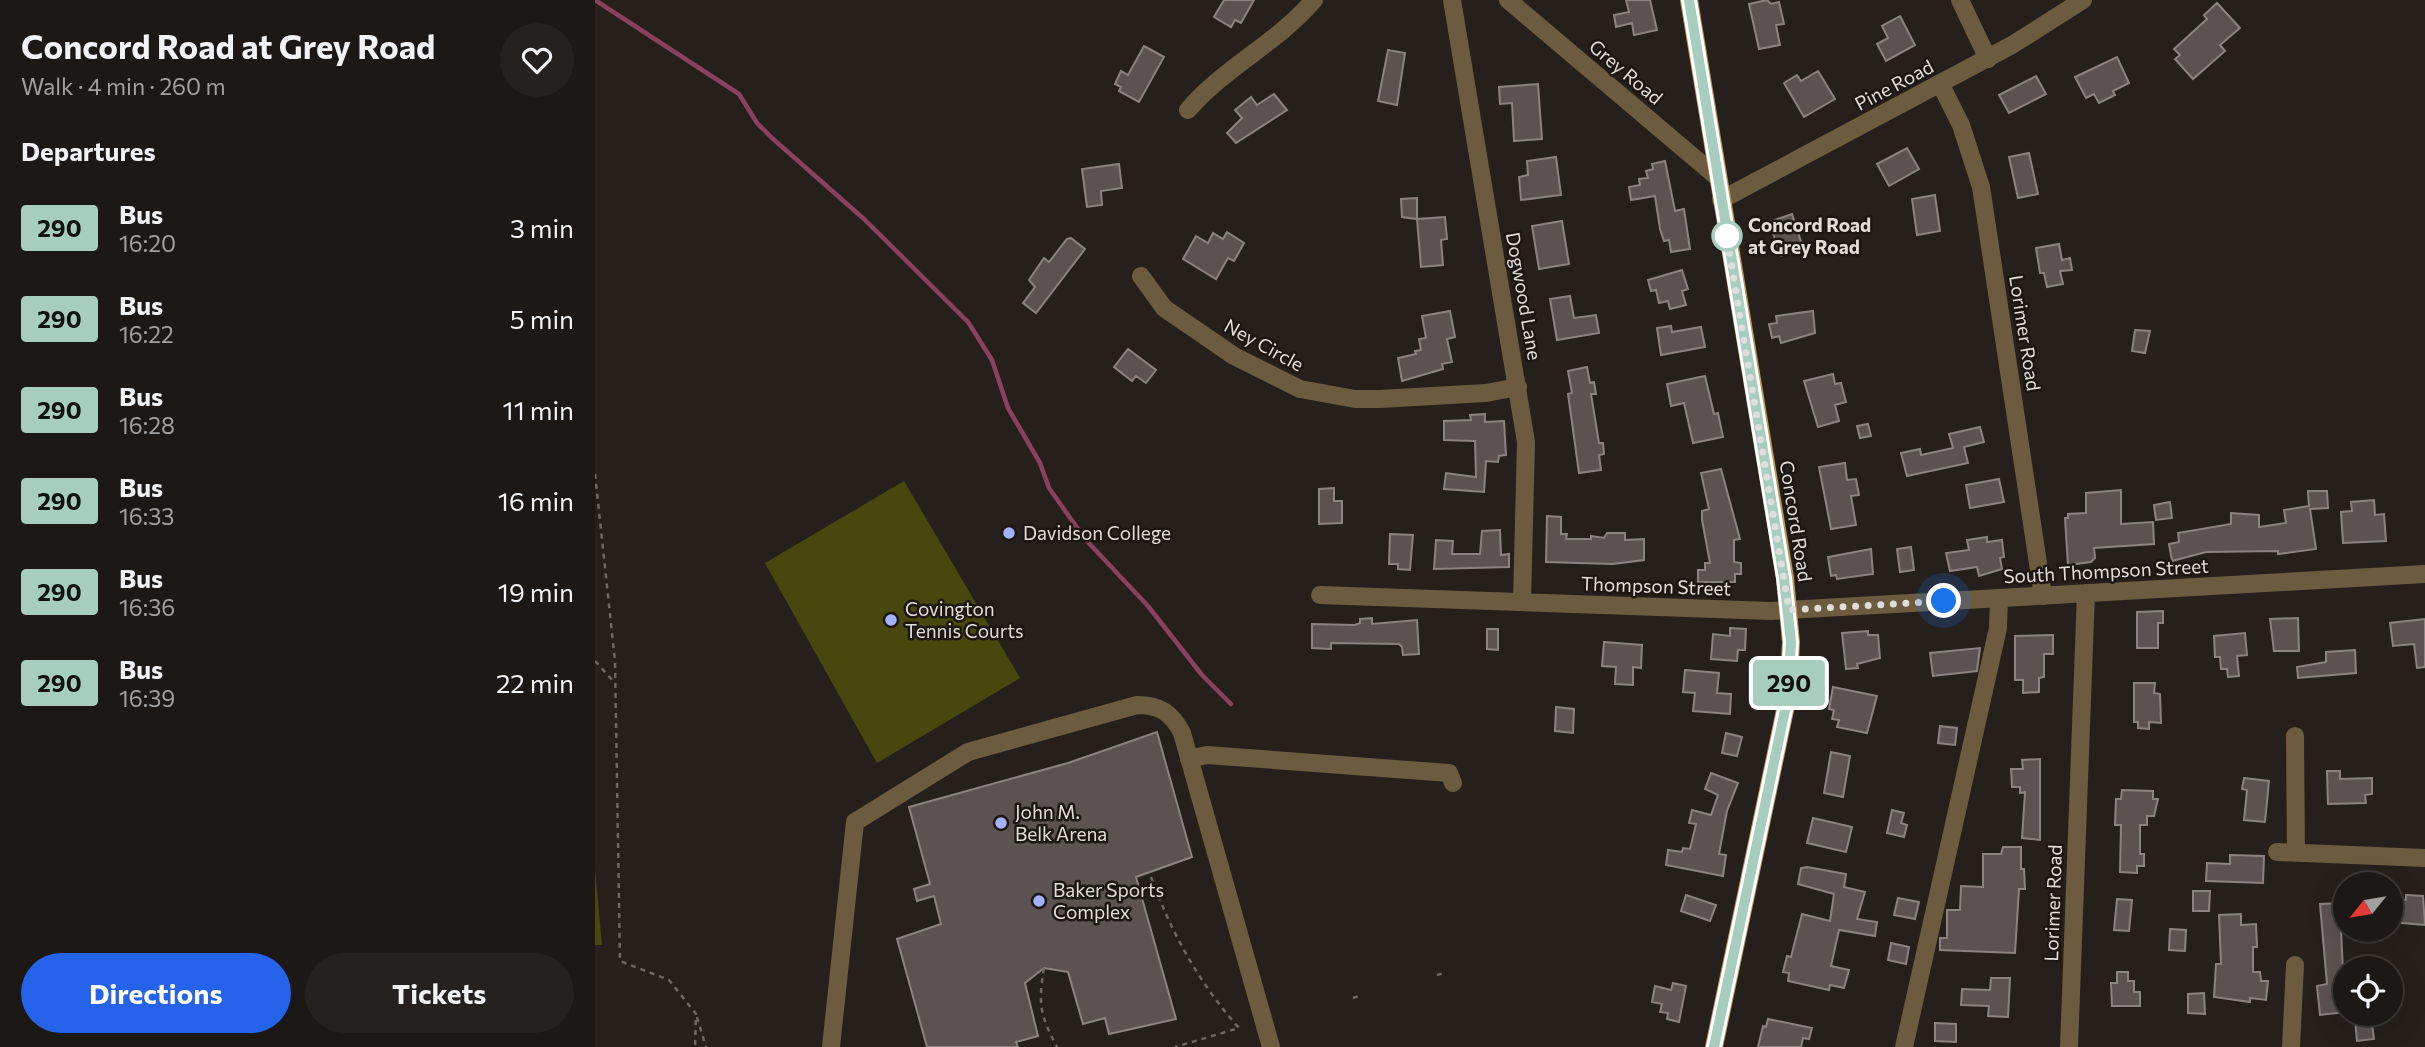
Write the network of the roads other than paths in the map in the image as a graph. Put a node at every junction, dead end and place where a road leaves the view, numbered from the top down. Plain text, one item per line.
1 (1314, 0) edge
2 (1452, 0) edge
3 (1508, 0) edge
4 (1689, 0) edge
5 (1960, 0) edge
6 (2083, 0) edge
7 (1988, 59) junction
8 (1941, 85) junction
9 (1188, 110) dead end
10 (1717, 177) junction
11 (1721, 200) junction
12 (1141, 276) dead end
13 (1518, 387) junction
14 (2425, 575) edge
15 (2087, 593) junction
16 (1320, 595) dead end
17 (2043, 596) junction
18 (1999, 598) junction
19 (1522, 602) junction
20 (1789, 610) junction
21 (2295, 736) dead end
22 (1189, 759) junction
23 (1453, 783) dead end
24 (2277, 852) dead end
25 (2296, 853) junction
26 (2425, 858) edge
27 (2295, 965) dead end
28 (831, 1047) edge
29 (1271, 1047) edge
30 (1714, 1047) edge
31 (1904, 1047) edge
32 (2069, 1047) edge
33 (2291, 1047) edge

1 - 9 street
2 - 13 street, Dogwood Lane
3 - 10 street, Grey Road
4 - 10 main road, Concord Road
5 - 7 street
6 - 7 street, Pine Road
7 - 8 street, Pine Road
8 - 11 street, Pine Road
8 - 17 street, Lorimer Road
10 - 11 main road, Concord Road
11 - 20 main road, Concord Road
12 - 13 street, Ney Circle
13 - 19 street, Dogwood Lane
14 - 15 street, South Thompson Street
15 - 17 street, South Thompson Street
15 - 32 street, Lorimer Road
16 - 19 street, Thompson Street
17 - 18 street, South Thompson Street
18 - 20 street, South Thompson Street
18 - 31 street
19 - 20 street, Thompson Street
20 - 30 main road, Concord Road
21 - 25 street
22 - 23 street
22 - 28 street
22 - 29 street
24 - 25 street
25 - 26 street
27 - 33 street

